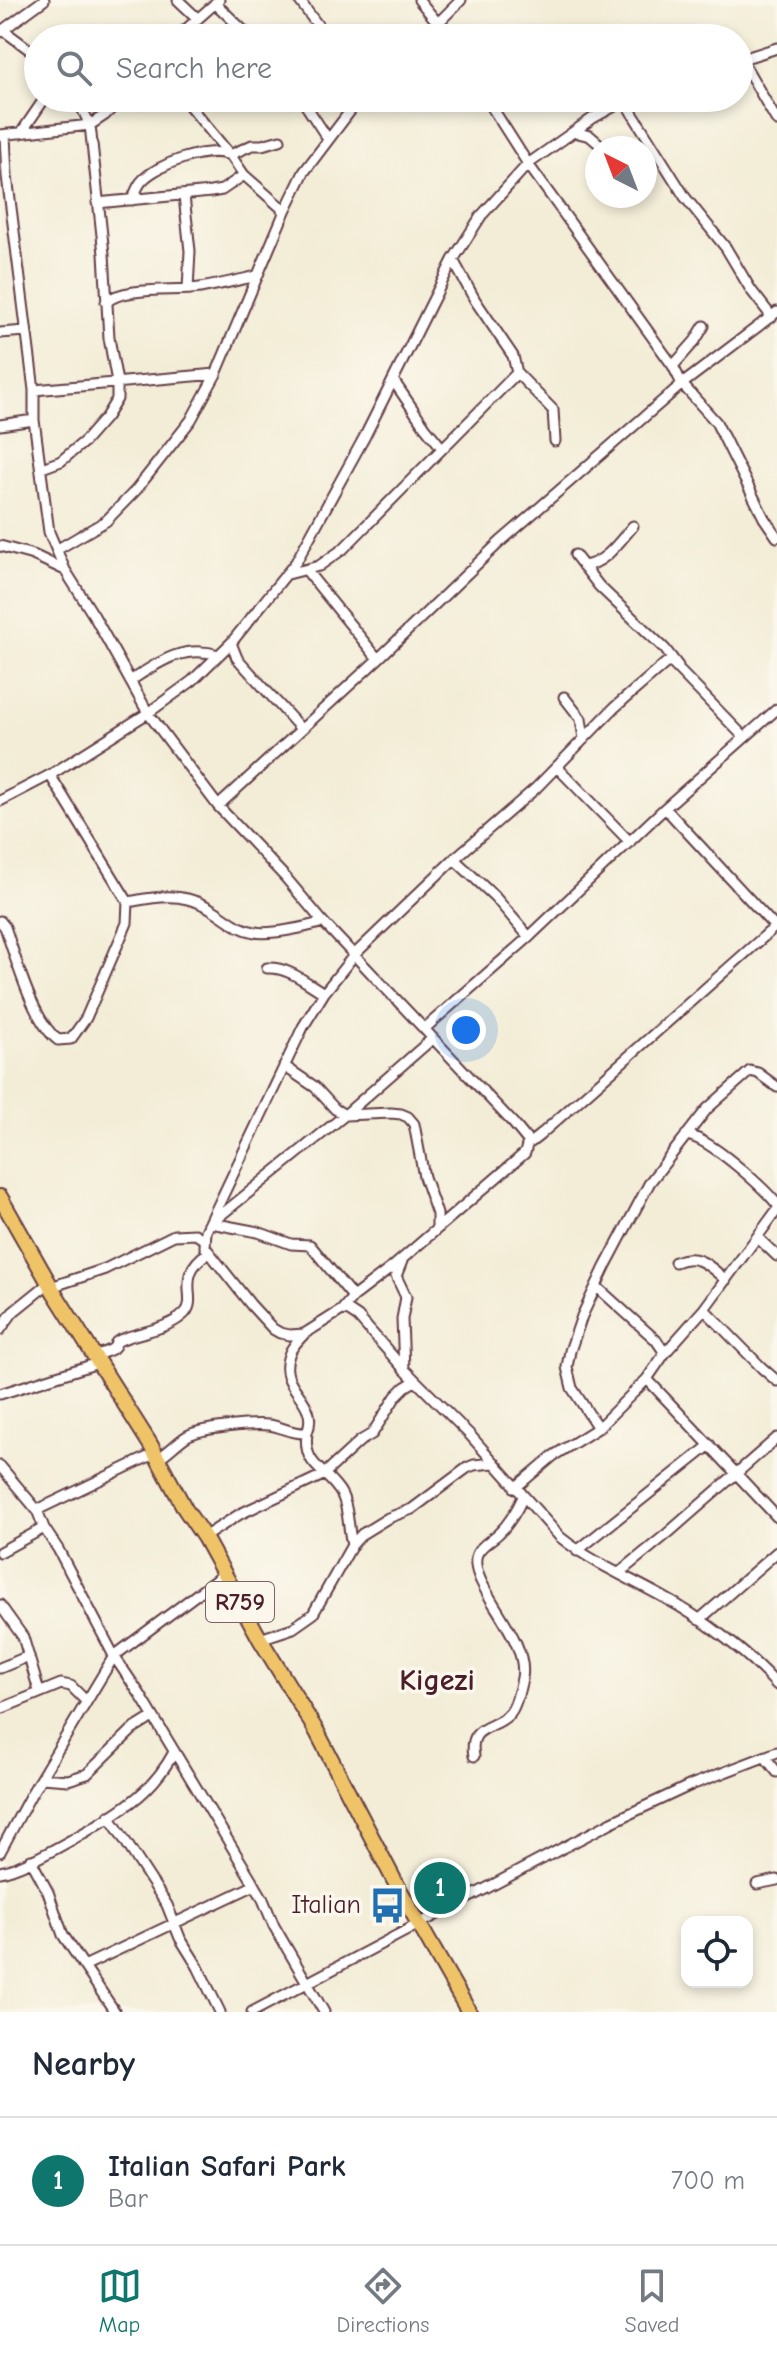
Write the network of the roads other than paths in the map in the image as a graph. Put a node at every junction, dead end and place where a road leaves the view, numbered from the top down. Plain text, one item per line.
1 (44, 0) edge
2 (178, 0) edge
3 (299, 0) edge
4 (419, 0) edge
5 (461, 0) edge
6 (217, 2) edge
7 (197, 18) junction
8 (438, 22) joint
9 (191, 24) edge
10 (238, 24) edge
11 (317, 24) edge
12 (2, 31) edge
13 (24, 46) edge
14 (777, 48) edge
15 (753, 56) edge
16 (753, 81) edge
17 (35, 112) edge
18 (84, 112) edge
19 (108, 112) edge
20 (195, 112) edge
21 (310, 112) edge
22 (349, 112) edge
23 (495, 112) edge
24 (599, 112) edge
25 (634, 112) edge
26 (777, 121) edge
27 (90, 125) junction
28 (574, 132) junction
29 (21, 133) junction
30 (2, 135) edge
31 (590, 136) edge
32 (328, 139) junction
33 (280, 140) dead end
34 (230, 155) junction
35 (528, 164) junction
36 (244, 175) junction
37 (184, 196) junction
38 (132, 200) junction
39 (97, 203) junction
40 (285, 211) junction
41 (453, 260) junction
42 (257, 276) junction
43 (188, 289) junction
44 (106, 302) junction
45 (774, 315) edge
46 (704, 326) dead end
47 (26, 331) junction
48 (0, 333) edge
49 (673, 366) junction
50 (517, 373) junction
51 (216, 374) junction
52 (393, 380) junction
53 (117, 382) junction
54 (682, 384) junction
55 (34, 390) junction
56 (34, 420) junction
57 (0, 425) edge
58 (555, 441) dead end
59 (442, 448) junction
60 (42, 468) junction
61 (633, 526) dead end
62 (777, 537) edge
63 (0, 546) edge
64 (58, 549) junction
65 (575, 555) dead end
66 (583, 566) junction
67 (65, 570) junction
68 (306, 570) junction
69 (287, 574) junction
70 (231, 643) junction
71 (219, 655) junction
72 (378, 659) junction
73 (678, 667) junction
74 (130, 681) junction
75 (564, 697) dead end
76 (777, 709) edge
77 (148, 713) junction
78 (301, 729) junction
79 (744, 737) junction
80 (584, 739) junction
81 (557, 767) junction
82 (50, 775) junction
83 (18, 791) junction
84 (0, 793) edge
85 (0, 801) edge
86 (218, 806) junction
87 (665, 808) junction
88 (630, 842) junction
89 (454, 859) junction
90 (128, 902) junction
91 (0, 921) edge
92 (323, 922) junction
93 (776, 926) edge
94 (529, 937) junction
95 (355, 954) junction
96 (267, 968) dead end
97 (324, 993) junction
98 (424, 1029) junction
99 (432, 1039) junction
100 (284, 1066) junction
101 (777, 1087) edge
102 (345, 1115) junction
103 (686, 1135) junction
104 (528, 1141) junction
105 (0, 1199) edge
106 (777, 1204) edge
107 (777, 1210) edge
108 (211, 1223) junction
109 (437, 1226) junction
110 (758, 1238) junction
111 (205, 1240) junction
112 (209, 1252) junction
113 (777, 1256) edge
114 (405, 1257) junction
115 (675, 1262) dead end
116 (726, 1280) junction
117 (50, 1285) junction
118 (597, 1287) junction
119 (353, 1297) junction
120 (704, 1309) junction
121 (342, 1310) junction
122 (0, 1330) edge
123 (304, 1334) junction
124 (665, 1353) junction
125 (96, 1360) junction
126 (404, 1369) junction
127 (647, 1379) junction
128 (415, 1381) junction
129 (777, 1381) edge
130 (0, 1394) edge
131 (598, 1428) junction
132 (307, 1433) junction
133 (777, 1438) edge
134 (710, 1445) junction
135 (155, 1456) junction
136 (493, 1463) junction
137 (0, 1466) edge
138 (736, 1473) junction
139 (323, 1475) junction
140 (515, 1488) junction
141 (523, 1497) junction
142 (37, 1510) junction
143 (777, 1517) edge
144 (44, 1528) junction
145 (204, 1537) junction
146 (352, 1545) junction
147 (577, 1551) junction
148 (0, 1552) edge
149 (777, 1552) edge
150 (619, 1573) junction
151 (224, 1574) junction
152 (0, 1605) edge
153 (699, 1620) junction
154 (260, 1639) junction
155 (29, 1656) junction
156 (114, 1656) junction
157 (0, 1668) edge
158 (775, 1678) edge
159 (39, 1691) junction
160 (86, 1701) junction
161 (0, 1709) edge
162 (153, 1717) junction
163 (174, 1752) junction
164 (777, 1752) edge
165 (474, 1756) dead end
166 (765, 1757) junction
167 (777, 1772) edge
168 (41, 1778) junction
169 (109, 1816) junction
170 (0, 1852) edge
171 (31, 1860) junction
172 (0, 1872) edge
173 (777, 1880) edge
174 (757, 1884) dead end
175 (255, 1885) junction
176 (419, 1922) junction
177 (175, 1924) junction
178 (84, 1966) junction
179 (308, 1983) junction
180 (115, 2012) edge
181 (220, 2012) edge
182 (252, 2012) edge
183 (324, 2012) edge
184 (469, 2012) edge

1 - 12 street
2 - 7 street
3 - 11 street
4 - 8 street
5 - 8 street
6 - 7 street
6 - 10 street
7 - 9 street
12 - 13 street
14 - 15 street
16 - 26 street
17 - 29 street
18 - 27 street
19 - 27 street
20 - 34 street
21 - 32 street
22 - 32 street
23 - 35 street
24 - 28 street
25 - 45 street
27 - 29 street
27 - 39 street
28 - 31 street
28 - 35 street
29 - 30 street
30 - 47 street
32 - 40 street
33 - 34 street
34 - 36 street
34 - 38 street
35 - 41 street
35 - 49 street
36 - 37 street
36 - 40 street
37 - 38 street
37 - 43 street
38 - 39 street
39 - 44 street
40 - 42 street
41 - 50 street
41 - 52 street
42 - 43 street
42 - 51 street
43 - 44 street
44 - 53 street
45 - 54 street
46 - 49 street
47 - 48 street
47 - 55 street
49 - 54 street
50 - 58 street
50 - 59 street
51 - 53 street
51 - 64 street
52 - 59 street
52 - 69 street
53 - 55 street
53 - 60 street
54 - 62 street
54 - 72 street
55 - 56 street
56 - 57 street
56 - 60 street
59 - 68 street
60 - 64 street
61 - 66 street
63 - 67 street
64 - 67 street
65 - 66 street
66 - 73 street
67 - 74 street
68 - 69 street
68 - 72 street
69 - 70 street
70 - 71 street
70 - 78 street
71 - 74 street
71 - 77 street
72 - 78 street
73 - 79 street
73 - 80 street
74 - 77 street
75 - 80 street
76 - 79 street
77 - 82 street
77 - 86 street
78 - 86 street
79 - 87 street
80 - 81 street
81 - 88 street
81 - 89 street
82 - 83 street
82 - 90 street
83 - 84 street
83 - 85 street
86 - 92 street
87 - 88 street
87 - 93 street
88 - 94 street
89 - 94 street
89 - 95 street
90 - 91 street
90 - 92 street
92 - 95 street
93 - 104 street
94 - 98 street
95 - 97 street
95 - 98 street
96 - 97 street
97 - 100 street
98 - 99 street
99 - 102 street
99 - 104 street
100 - 102 street
100 - 108 street
101 - 103 street
102 - 108 street
102 - 109 street
103 - 106 street
103 - 118 street
104 - 109 street
105 - 117 main road, R759
107 - 110 street
108 - 111 street
108 - 119 street
109 - 114 street
110 - 113 street
110 - 116 street
111 - 112 street
111 - 117 street
112 - 123 street
112 - 125 street
114 - 119 street
114 - 126 street
115 - 116 street
116 - 120 street
117 - 122 street
117 - 125 main road, R759
118 - 124 street
118 - 131 street
119 - 121 street
120 - 124 street
120 - 129 street
121 - 123 street
121 - 126 street
123 - 132 street
124 - 127 street
125 - 130 street
125 - 135 main road, R759
126 - 128 street
127 - 131 street
127 - 134 street
128 - 136 street
128 - 139 street
131 - 140 street
132 - 135 street
132 - 139 street
133 - 138 street
134 - 138 street
134 - 147 street
135 - 142 street
135 - 145 main road, R759
136 - 140 street
136 - 146 street
137 - 142 street
138 - 143 street
138 - 150 street
139 - 145 street
139 - 146 street
140 - 141 street
141 - 147 street
141 - 165 street
142 - 144 street
144 - 148 street
144 - 156 street
145 - 151 main road, R759
146 - 154 street
147 - 150 street
149 - 153 street
150 - 153 street
151 - 154 main road, R759
151 - 156 street
152 - 155 street
153 - 158 street
154 - 176 main road, R759
155 - 157 street
155 - 159 street
156 - 160 street
156 - 162 street
159 - 160 street
159 - 161 street
160 - 168 street
162 - 163 street
162 - 168 street
163 - 169 street
163 - 175 street
164 - 166 street
166 - 167 street
166 - 176 street
168 - 170 street
169 - 171 street
169 - 177 street
171 - 172 street
171 - 178 street
173 - 174 street
175 - 177 street
175 - 179 street
176 - 179 street
176 - 184 main road, R759
177 - 178 street
177 - 181 street
178 - 180 street
179 - 182 street
179 - 183 street

